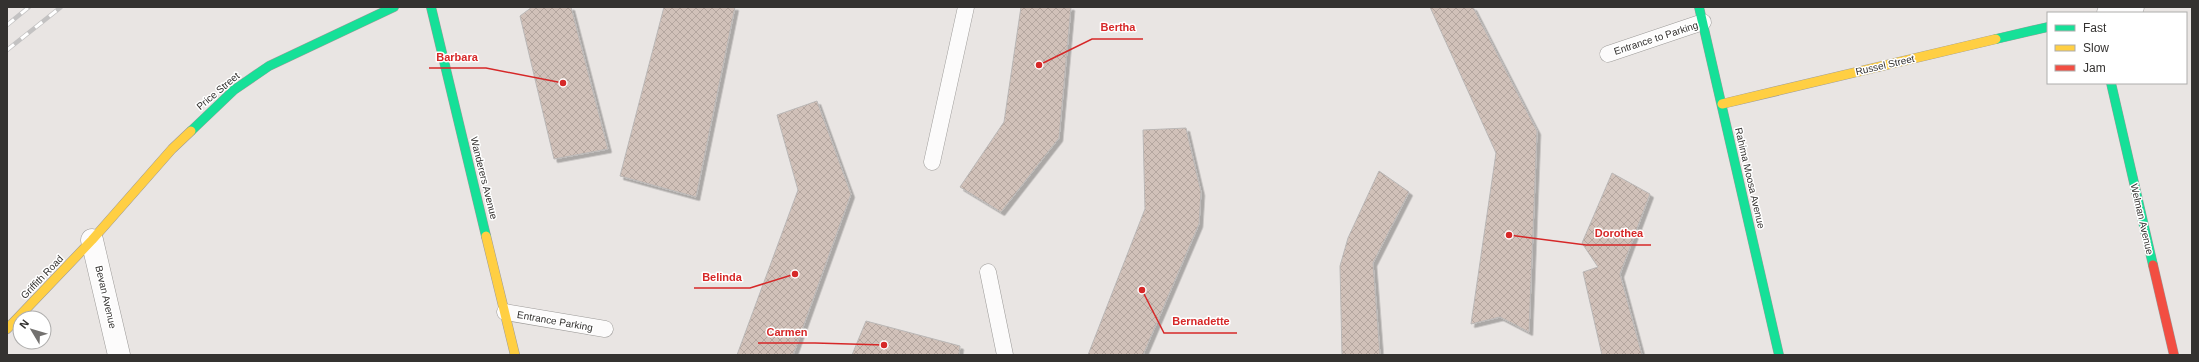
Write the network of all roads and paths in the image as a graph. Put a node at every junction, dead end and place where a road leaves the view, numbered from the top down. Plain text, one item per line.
1 (394, 7) edge
2 (432, 7) edge
3 (966, 7) edge
4 (2132, 7) edge
5 (2112, 12) edge
6 (1701, 15) edge
7 (2047, 27) edge
8 (1608, 54) dead end
9 (2111, 84) edge
10 (1722, 104) junction
11 (932, 162) dead end
12 (92, 240) junction
13 (988, 272) dead end
14 (505, 312) junction
15 (7, 329) edge
16 (604, 329) dead end
17 (119, 355) edge
18 (516, 355) edge
19 (1005, 355) edge
20 (1779, 355) edge
21 (2174, 355) edge

1 - 12 street, Price Street
2 - 14 street, Wanderers Avenue
3 - 11 lane
4 - 5 street
6 - 8 lane, Entrance to Parking
6 - 10 street, Rahima Moosa Avenue
7 - 10 street, Russel Street
9 - 21 street, Welman Avenue
10 - 20 street, Rahima Moosa Avenue
12 - 15 street, Griffith Road
12 - 17 street, Bevan Avenue
13 - 19 lane
14 - 16 lane, Entrance Parking
14 - 18 street, Wanderers Avenue

